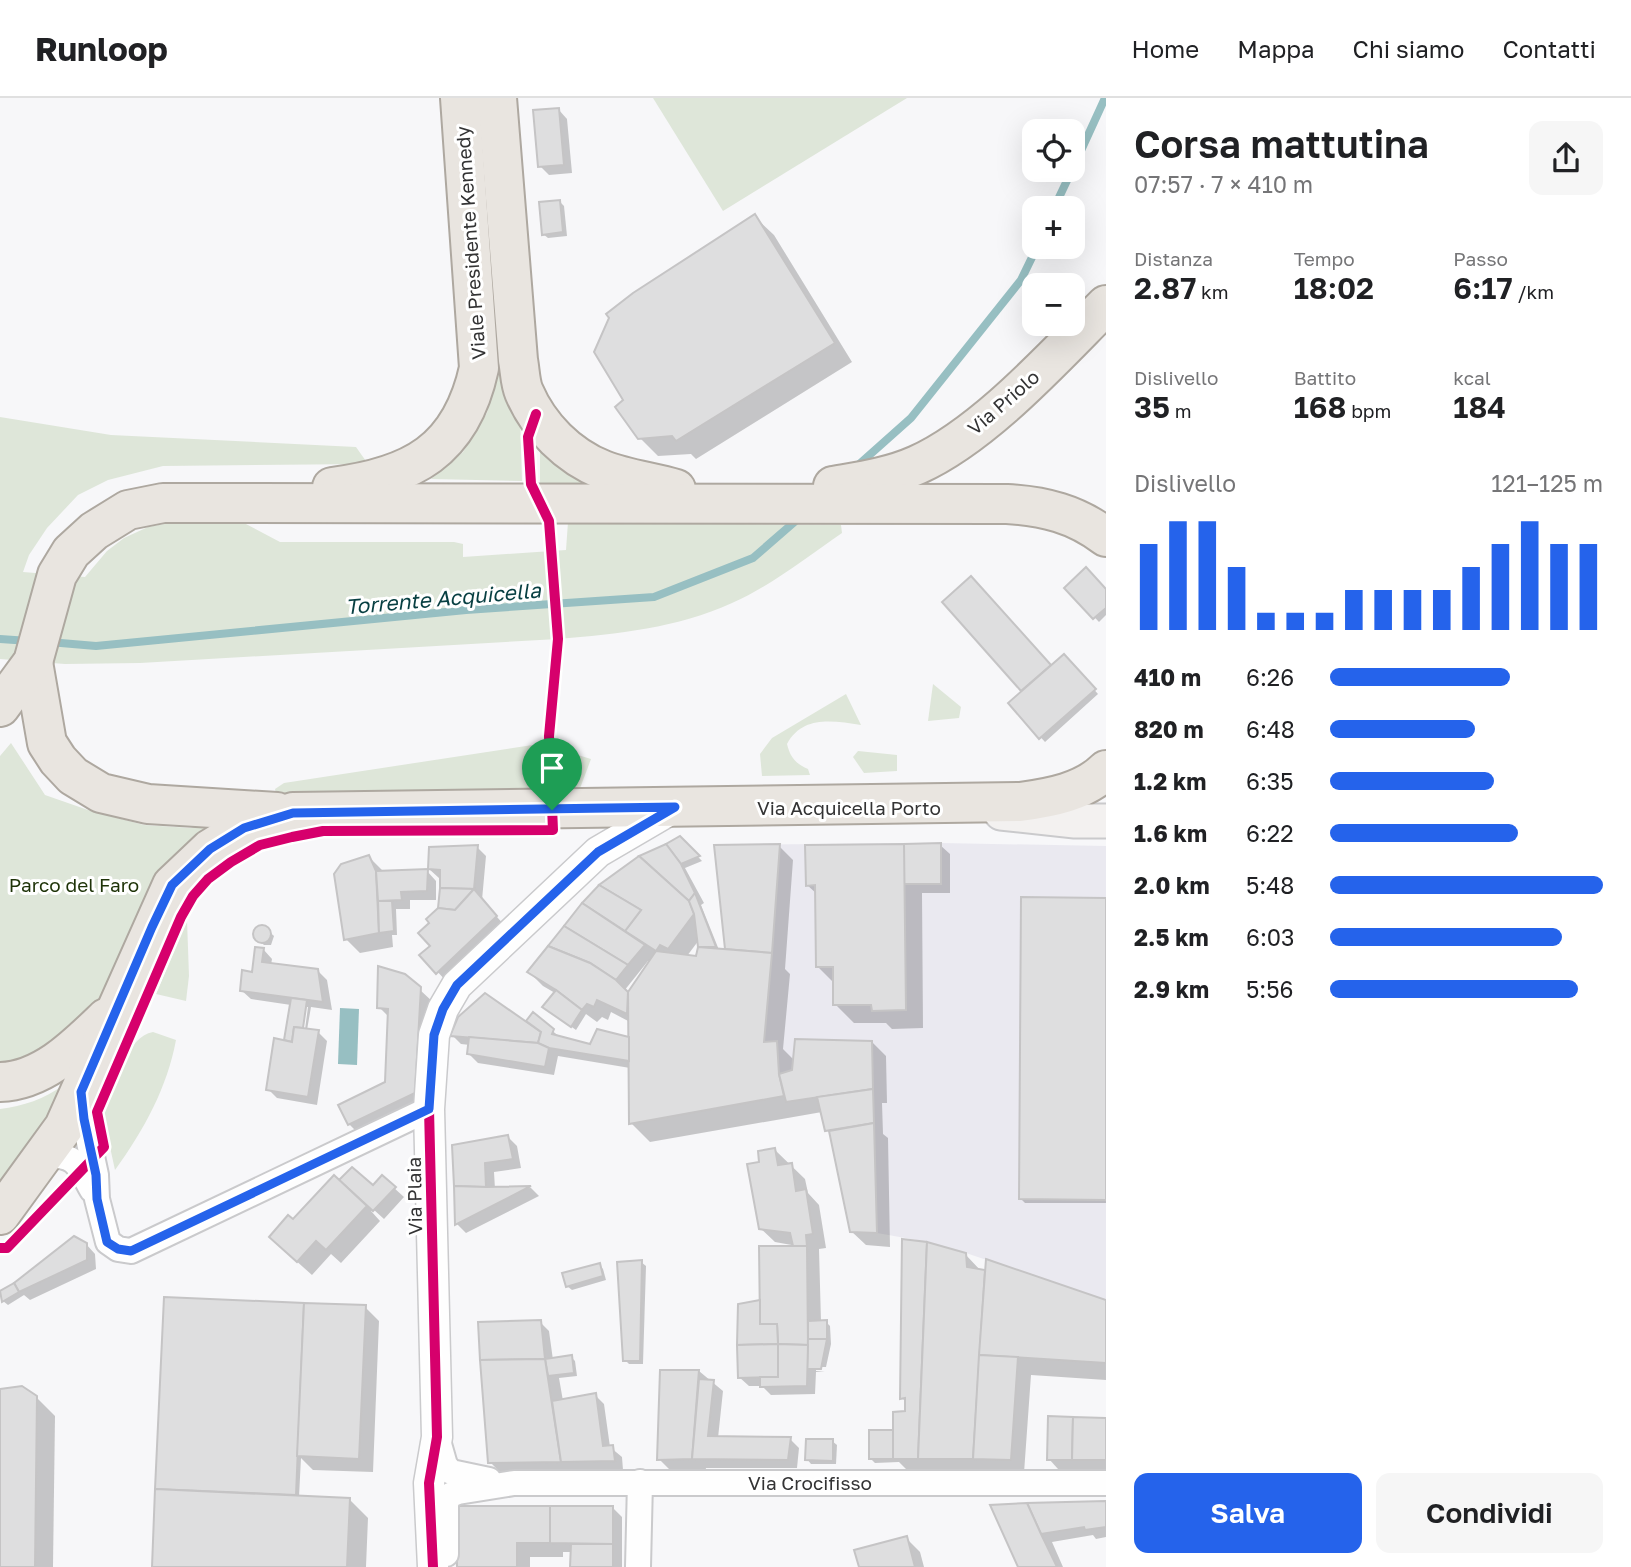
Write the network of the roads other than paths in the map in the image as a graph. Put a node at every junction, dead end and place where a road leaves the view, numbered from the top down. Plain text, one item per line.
1 (460, 98) edge
2 (497, 98) edge
3 (1106, 305) edge
4 (863, 487) junction
5 (747, 498) junction
6 (226, 502) junction
7 (1106, 537) edge
8 (33, 662) junction
9 (0, 707) edge
10 (1106, 770) edge
11 (922, 804) junction
12 (675, 807) junction
13 (293, 813) junction
14 (1106, 821) edge
15 (118, 1007) junction
16 (0, 1082) edge
17 (81, 1092) junction
18 (429, 1109) junction
19 (45, 1156) junction
20 (97, 1199) junction
21 (0, 1215) edge
22 (437, 1437) junction
23 (639, 1482) junction
24 (514, 1483) junction
25 (1106, 1483) edge
26 (433, 1567) edge
27 (446, 1567) edge
28 (638, 1567) edge

1 - 6 main road, Viale Presidente Kennedy
2 - 5 main road, Viale Presidente Kennedy
3 - 4 main road, Via Priolo
4 - 5 main road
4 - 7 main road
5 - 6 main road
6 - 8 main road
8 - 9 main road
8 - 13 main road
10 - 11 main road
11 - 12 main road, Via Acquicella Porto
11 - 14 main road, Via Acquicella Porto
12 - 13 main road, Via Acquicella Porto
12 - 18 street, Via Plaia
13 - 15 main road
15 - 16 main road
15 - 17 main road
17 - 19 main road
17 - 20 street
18 - 20 street
18 - 22 street, Via Plaia
19 - 20 street
19 - 21 main road
22 - 24 street
22 - 26 street, Via Plaia
23 - 24 street, Via Crocifisso
23 - 25 street, Via Crocifisso
23 - 28 street
24 - 27 street

